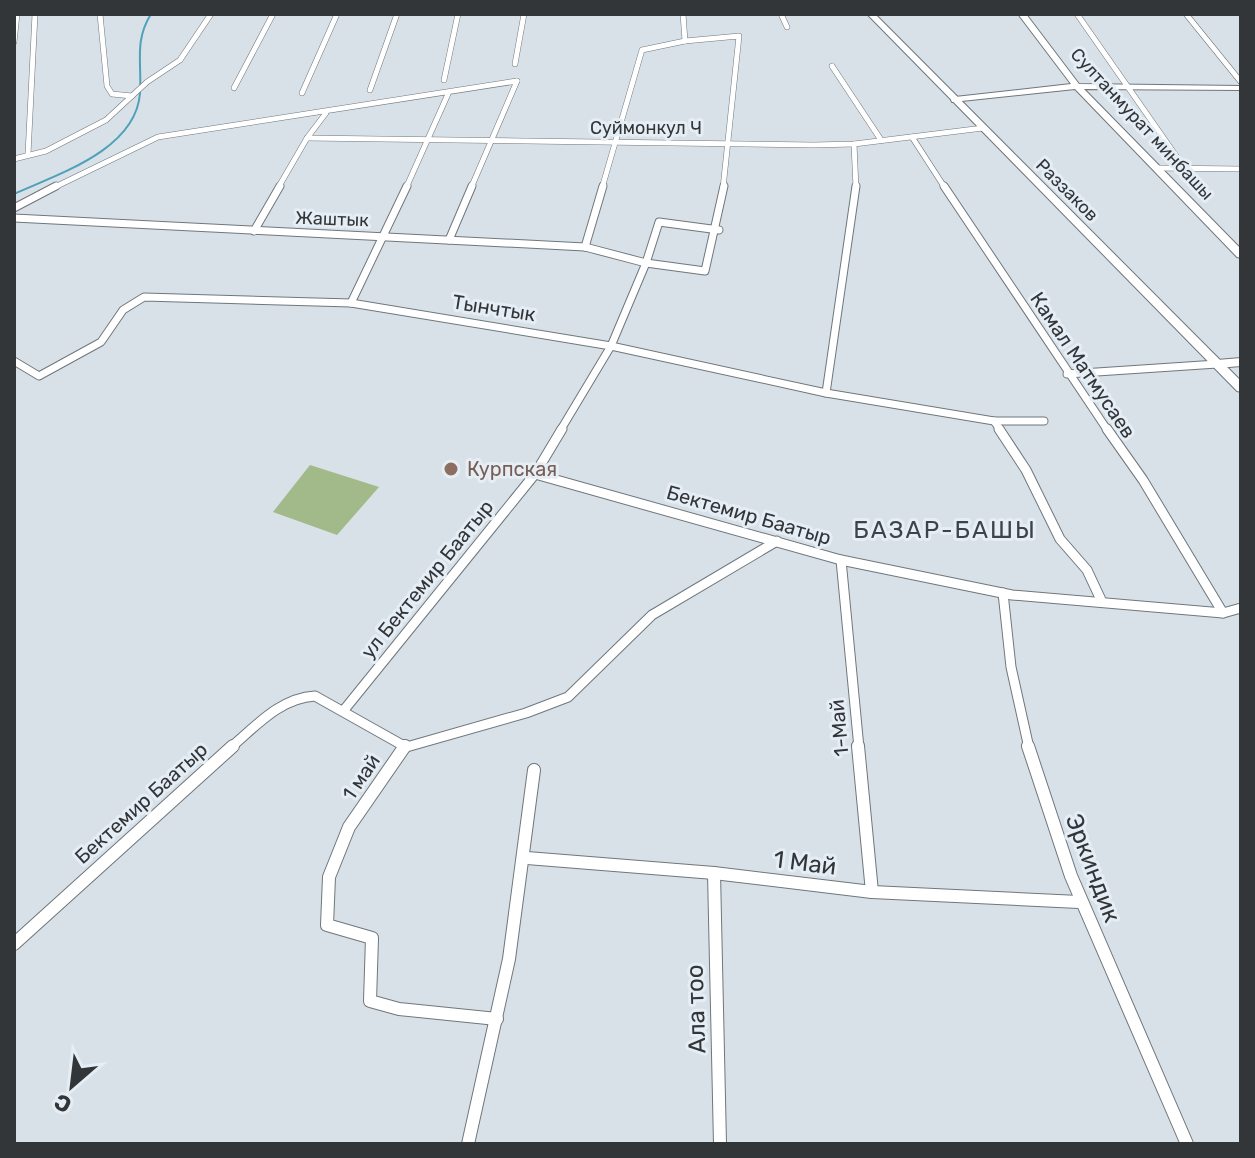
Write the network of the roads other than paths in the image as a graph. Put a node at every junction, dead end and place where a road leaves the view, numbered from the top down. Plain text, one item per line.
1 (17, 14) edge
2 (35, 14) edge
3 (100, 14) edge
4 (211, 14) edge
5 (273, 14) edge
6 (337, 14) edge
7 (397, 14) edge
8 (458, 14) edge
9 (524, 14) edge
10 (683, 14) edge
11 (781, 14) edge
12 (871, 14) edge
13 (1022, 14) edge
14 (1077, 14) edge
15 (1186, 14) edge
16 (787, 27) dead end
17 (685, 41) junction
18 (14, 42) edge
19 (515, 64) dead end
20 (832, 66) dead end
21 (444, 80) dead end
22 (1127, 84) junction
23 (1241, 85) edge
24 (1077, 86) junction
25 (234, 88) dead end
26 (370, 90) dead end
27 (302, 93) dead end
28 (448, 94) junction
29 (132, 96) junction
30 (955, 100) junction
31 (326, 113) junction
32 (983, 128) junction
33 (912, 137) junction
34 (307, 138) junction
35 (429, 140) junction
36 (881, 140) junction
37 (493, 141) junction
38 (613, 142) junction
39 (731, 142) junction
40 (854, 144) junction
41 (28, 154) junction
42 (14, 159) edge
43 (1183, 166) junction
44 (1157, 168) junction
45 (1241, 169) edge
46 (14, 208) edge
47 (14, 218) edge
48 (719, 230) junction
49 (254, 231) junction
50 (383, 235) junction
51 (449, 240) junction
52 (585, 247) junction
53 (1241, 255) edge
54 (646, 263) junction
55 (351, 303) junction
56 (611, 346) junction
57 (14, 361) edge
58 (1241, 362) edge
59 (1217, 364) junction
60 (1067, 374) junction
61 (1241, 388) edge
62 (826, 393) junction
63 (994, 421) junction
64 (1044, 421) dead end
65 (535, 474) junction
66 (777, 541) junction
67 (841, 560) junction
68 (1003, 593) junction
69 (1102, 602) junction
70 (1241, 608) edge
71 (1223, 613) junction
72 (344, 710) junction
73 (404, 746) junction
74 (534, 770) dead end
75 (527, 858) junction
76 (714, 873) junction
77 (872, 892) junction
78 (1079, 902) junction
79 (14, 944) edge
80 (497, 1019) junction
81 (468, 1144) edge
82 (720, 1144) edge
83 (1187, 1144) edge

1 - 18 street
2 - 41 street
3 - 29 street
4 - 29 street
5 - 25 street
6 - 27 street
7 - 26 street
8 - 21 street
9 - 19 street
10 - 17 street
11 - 16 street
12 - 30 street, Раззаков
13 - 24 street, Султанмурат минбашы
14 - 22 street
15 - 23 street
17 - 38 street
17 - 39 street
20 - 36 street
22 - 23 street
22 - 24 street
22 - 43 street
24 - 30 street
24 - 44 street, Султанмурат минбашы
28 - 31 street
28 - 35 street
28 - 37 street
29 - 41 street
30 - 32 street, Раззаков
31 - 34 street
31 - 46 street
32 - 33 street, Суймонкул Ч
32 - 59 street, Раззаков
33 - 36 street, Суймонкул Ч
33 - 60 street, Камал Матмусаев
34 - 35 street, Суймонкул Ч
34 - 49 street
35 - 37 street, Суймонкул Ч
35 - 50 street
36 - 40 street, Суймонкул Ч
37 - 38 street, Суймонкул Ч
37 - 51 street
38 - 39 street, Суймонкул Ч
38 - 52 street
39 - 40 street, Суймонкул Ч
39 - 48 street
40 - 62 street
41 - 42 street
43 - 44 street
43 - 45 street
44 - 53 street, Султанмурат минбашы
47 - 49 street, Жаштык
48 - 54 street, Жаштык
48 - 54 street, ул Бектемир Баатыр
49 - 50 street, Жаштык
50 - 51 street, Жаштык
50 - 55 street
51 - 52 street, Жаштык
52 - 54 street, Жаштык
54 - 56 street, ул Бектемир Баатыр
55 - 56 street, Тынчтык
55 - 57 street, Тынчтык
56 - 62 street, Тынчтык
56 - 65 street, ул Бектемир Баатыр
58 - 59 street
59 - 60 street
59 - 61 street, Раззаков
60 - 71 street, Камал Матмусаев
62 - 63 street, Тынчтык
63 - 64 street, Тынчтык
63 - 69 street
65 - 66 street, Бектемир Баатыр
65 - 72 street, ул Бектемир Баатыр
66 - 67 street, Бектемир Баатыр
66 - 73 street, 1 май
67 - 68 street, Бектемир Баатыр
67 - 77 street, 1-Май
68 - 69 street, Бектемир Баатыр
68 - 78 street, Эркиндик
69 - 71 street, Бектемир Баатыр
70 - 71 street, Бектемир Баатыр
72 - 73 street, Бектемир Баатыр
72 - 79 street, Бектемир Баатыр
73 - 80 street, 1 май
74 - 75 street
75 - 76 street, 1 Май
75 - 80 street
76 - 77 street, 1 Май
76 - 82 street, Ала тоо
77 - 78 street, 1 Май
78 - 83 street, Эркиндик
80 - 81 street

